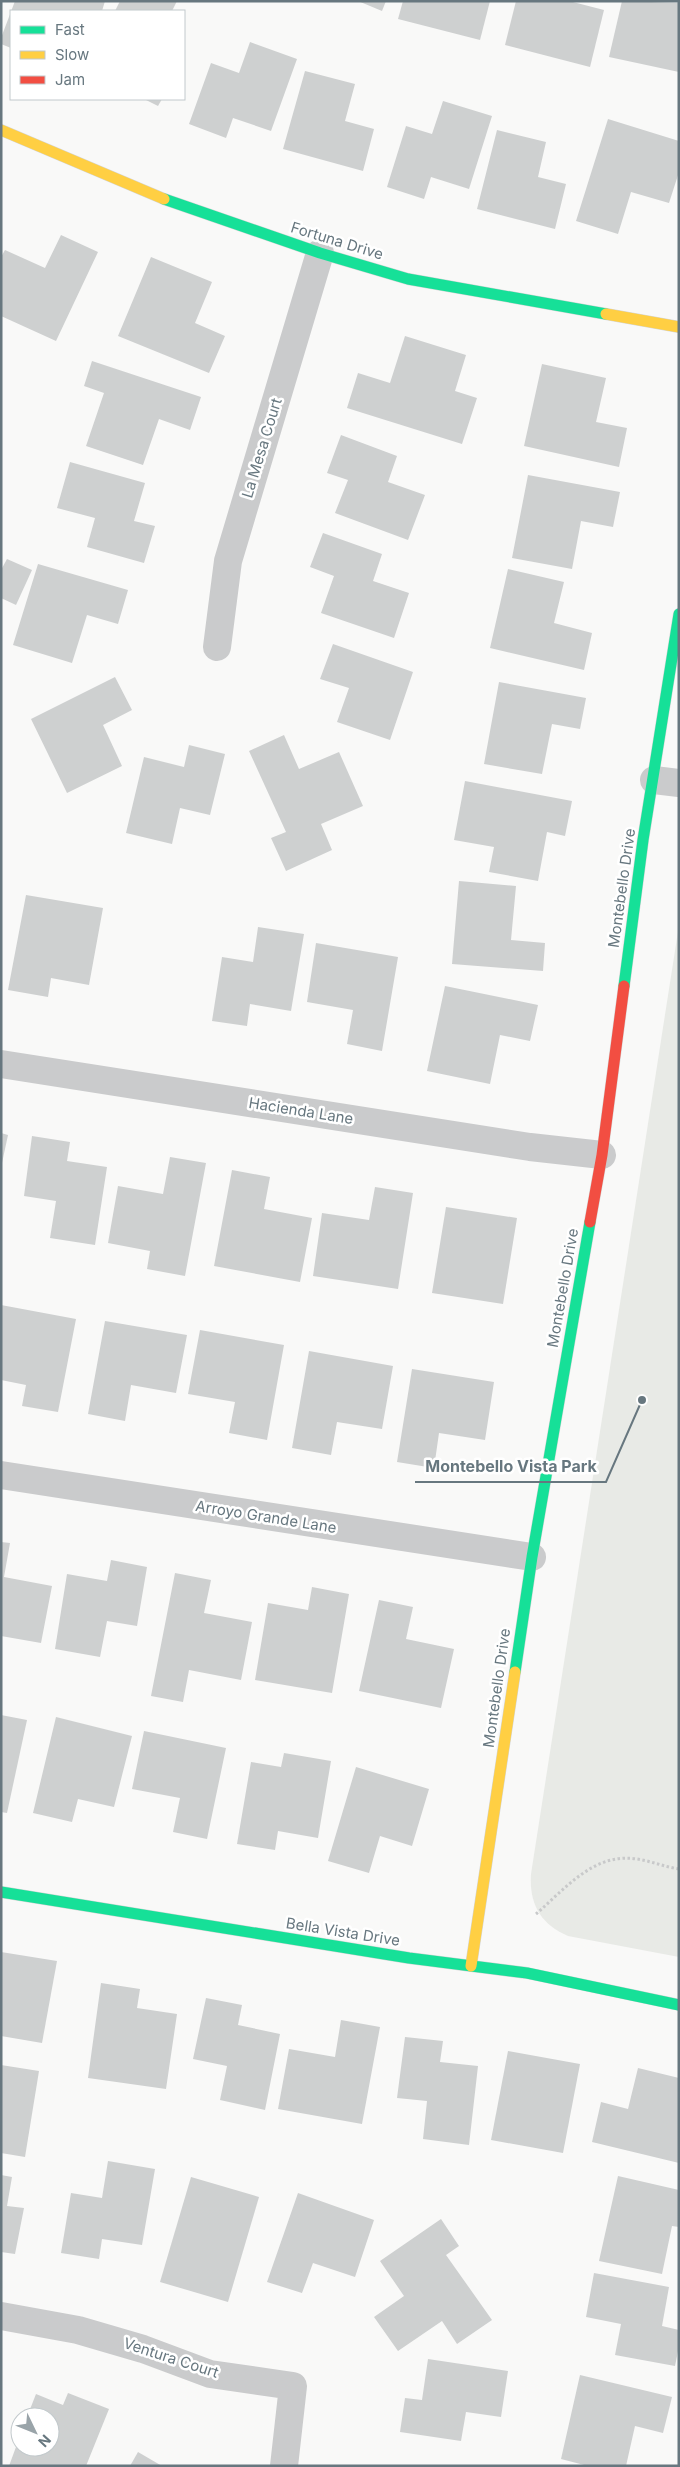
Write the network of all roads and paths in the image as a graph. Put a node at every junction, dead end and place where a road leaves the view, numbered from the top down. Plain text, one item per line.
1 (1, 130) edge
2 (320, 253) junction
3 (679, 327) edge
4 (679, 614) edge
5 (217, 647) dead end
6 (666, 782) edge
7 (1, 1064) edge
8 (602, 1155) junction
9 (1, 1475) edge
10 (532, 1557) junction
11 (679, 1869) edge
12 (1, 1892) edge
13 (536, 1914) dead end
14 (471, 1966) junction
15 (679, 2005) edge
16 (1, 2316) edge
17 (284, 2466) edge

1 - 2 street, Fortuna Drive
2 - 3 street, Fortuna Drive
2 - 5 street, La Mesa Court
4 - 6 street, Montebello Drive
6 - 8 street, Montebello Drive
7 - 8 street, Hacienda Lane
8 - 10 street, Montebello Drive
9 - 10 street, Arroyo Grande Lane
10 - 14 street, Montebello Drive
11 - 13 path
12 - 14 street, Bella Vista Drive
14 - 15 street, Bella Vista Drive
16 - 17 street, Ventura Court

